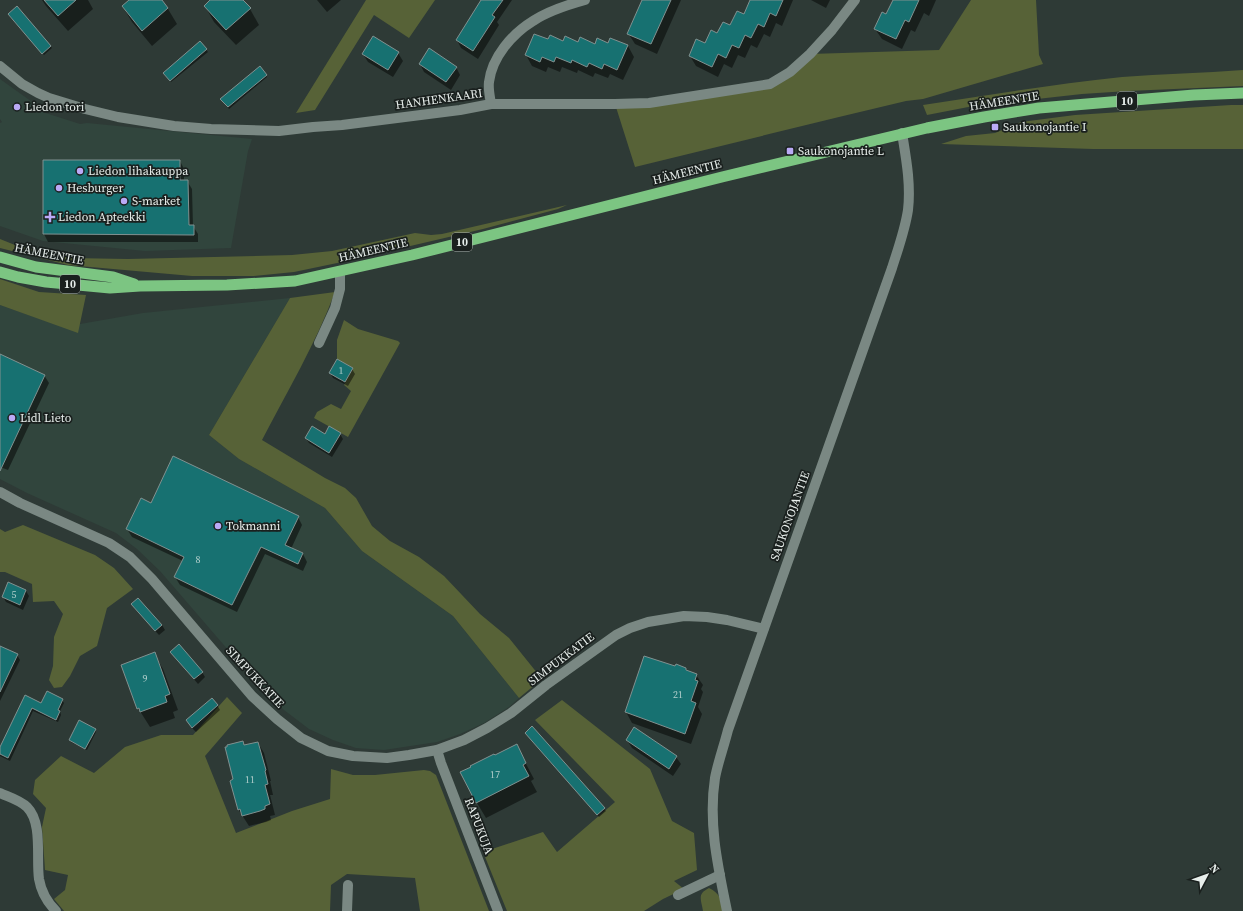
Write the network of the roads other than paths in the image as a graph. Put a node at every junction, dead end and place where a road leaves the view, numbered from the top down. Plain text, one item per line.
1 (584, 0) edge
2 (855, 0) edge
3 (1, 65) edge
4 (1243, 93) edge
5 (490, 104) junction
6 (902, 133) junction
7 (0, 257) edge
8 (0, 272) edge
9 (340, 272) junction
10 (140, 286) junction
11 (319, 343) dead end
12 (0, 492) edge
13 (764, 629) junction
14 (437, 750) junction
15 (0, 793) edge
16 (720, 875) junction
17 (348, 885) dead end
18 (678, 896) dead end
19 (56, 911) edge
20 (347, 911) edge
21 (498, 911) edge
22 (727, 911) edge

1 - 5 street
2 - 5 street, HANHENKAARI
3 - 5 street, HANHENKAARI
4 - 6 highway, HÄMEENTIE / 10
6 - 9 highway, HÄMEENTIE / 10
6 - 13 street, SAUKONOJANTIE
7 - 10 highway, HÄMEENTIE / 10
8 - 10 highway, HÄMEENTIE / 10
9 - 10 highway, HÄMEENTIE / 10
9 - 11 street
12 - 14 street, SIMPUKKATIE
13 - 14 street, SIMPUKKATIE
13 - 16 street, SAUKONOJANTIE
14 - 21 street, RAPUKUJA
15 - 19 street
16 - 18 street
16 - 22 street, SAUKONOJANTIE
17 - 20 street

